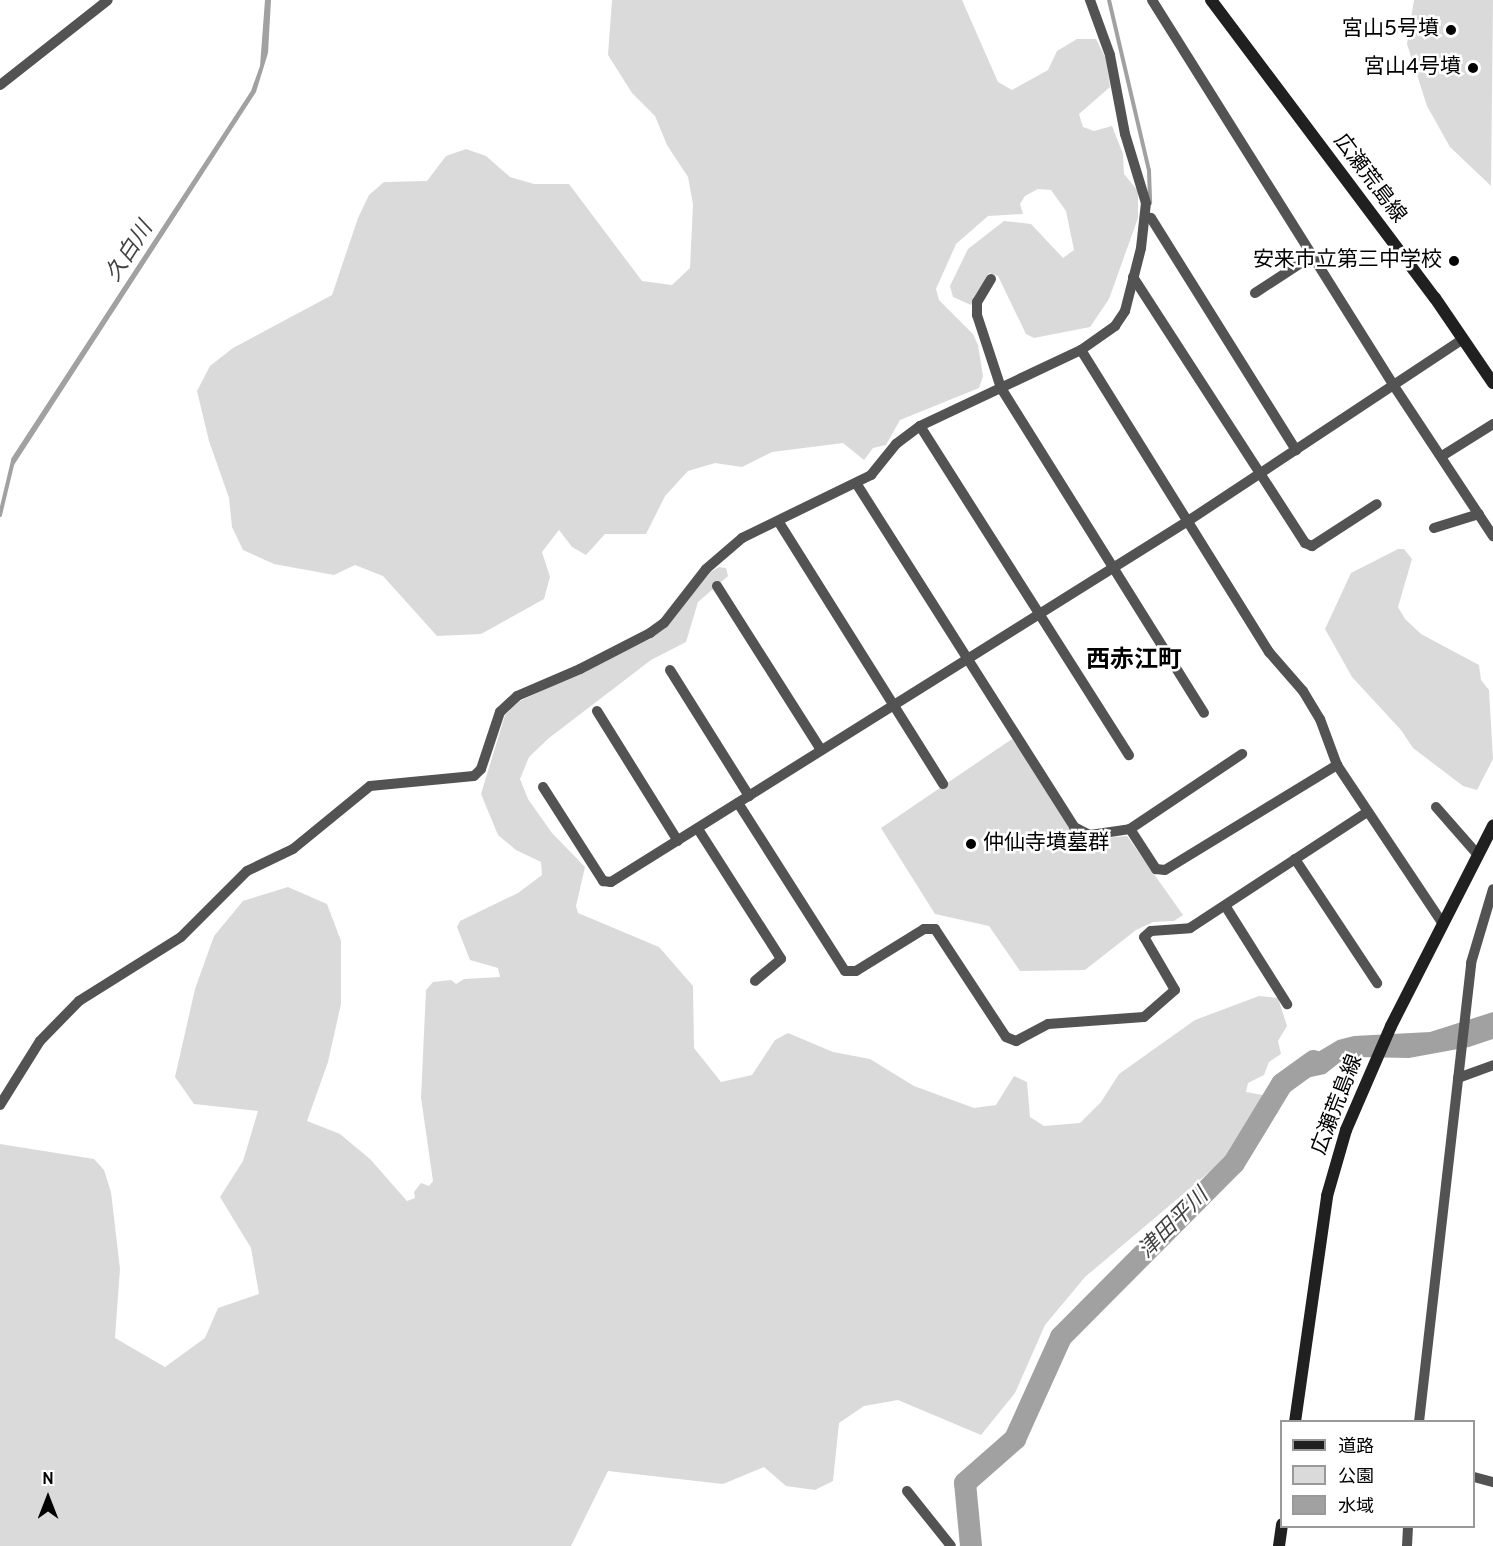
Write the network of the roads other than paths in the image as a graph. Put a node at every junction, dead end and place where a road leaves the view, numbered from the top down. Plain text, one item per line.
1 (108, 0) edge
2 (1090, 0) edge
3 (1152, 0) edge
4 (1211, 0) edge
5 (0, 85) edge
6 (1146, 217) junction
7 (1313, 255) junction
8 (1133, 277) junction
9 (991, 279) dead end
10 (1255, 293) dead end
11 (1463, 339) junction
12 (1081, 350) junction
13 (1493, 382) edge
14 (1394, 386) junction
15 (1001, 388) junction
16 (1493, 424) edge
17 (920, 426) junction
18 (1296, 450) junction
19 (1442, 456) junction
20 (1260, 474) junction
21 (856, 483) junction
22 (1377, 504) dead end
23 (1479, 514) junction
24 (1188, 521) junction
25 (780, 524) dead end
26 (1434, 528) dead end
27 (1493, 536) edge
28 (1112, 567) junction
29 (717, 586) dead end
30 (1039, 614) junction
31 (967, 660) junction
32 (670, 670) dead end
33 (894, 705) junction
34 (597, 711) dead end
35 (1204, 713) dead end
36 (821, 750) junction
37 (1242, 754) dead end
38 (1129, 755) dead end
39 (1337, 765) junction
40 (943, 784) dead end
41 (543, 787) dead end
42 (749, 796) junction
43 (738, 802) junction
44 (1436, 807) dead end
45 (1367, 812) junction
46 (1493, 826) edge
47 (698, 829) junction
48 (1130, 829) junction
49 (678, 841) junction
50 (1478, 855) junction
51 (1295, 859) junction
52 (1493, 889) edge
53 (1226, 907) junction
54 (1443, 924) junction
55 (755, 981) dead end
56 (1377, 982) dead end
57 (1287, 1004) dead end
58 (1493, 1065) edge
59 (1458, 1078) junction
60 (0, 1105) edge
61 (1295, 1420) edge
62 (1419, 1420) edge
63 (1475, 1478) edge
64 (1493, 1482) edge
65 (907, 1491) dead end
66 (1281, 1528) edge
67 (1408, 1528) edge
68 (951, 1546) edge
69 (1279, 1546) edge
70 (1407, 1546) edge

1 - 5 street
2 - 6 street
3 - 7 street
4 - 11 main road, 広瀬荒島線
6 - 8 street
6 - 18 street
7 - 10 street
7 - 14 street
8 - 12 street
8 - 20 street
9 - 15 street
11 - 13 main road, 広瀬荒島線
11 - 14 street
12 - 15 street
12 - 24 street
14 - 18 street
14 - 19 street
15 - 17 street
15 - 28 street
16 - 19 street
17 - 21 street
17 - 30 street
18 - 20 street
19 - 23 street
20 - 22 street
20 - 24 street
21 - 31 street
21 - 60 street
23 - 26 street
23 - 27 street
24 - 28 street
24 - 39 street
25 - 33 street
28 - 30 street
28 - 35 street
29 - 36 street
30 - 31 street
30 - 38 street
31 - 33 street
31 - 48 street
32 - 42 street
33 - 36 street
33 - 40 street
34 - 49 street
36 - 42 street
37 - 48 street
39 - 45 street
39 - 48 street
41 - 49 street
42 - 43 street
43 - 47 street
43 - 53 street
44 - 50 street
45 - 51 street
45 - 54 street
46 - 50 main road, 広瀬荒島線
47 - 49 street
47 - 55 street
50 - 54 main road, 広瀬荒島線
51 - 53 street
51 - 56 street
52 - 59 street
53 - 57 street
54 - 61 main road, 広瀬荒島線
58 - 59 street
59 - 62 street
63 - 64 street
65 - 68 street
66 - 69 main road
67 - 70 street

